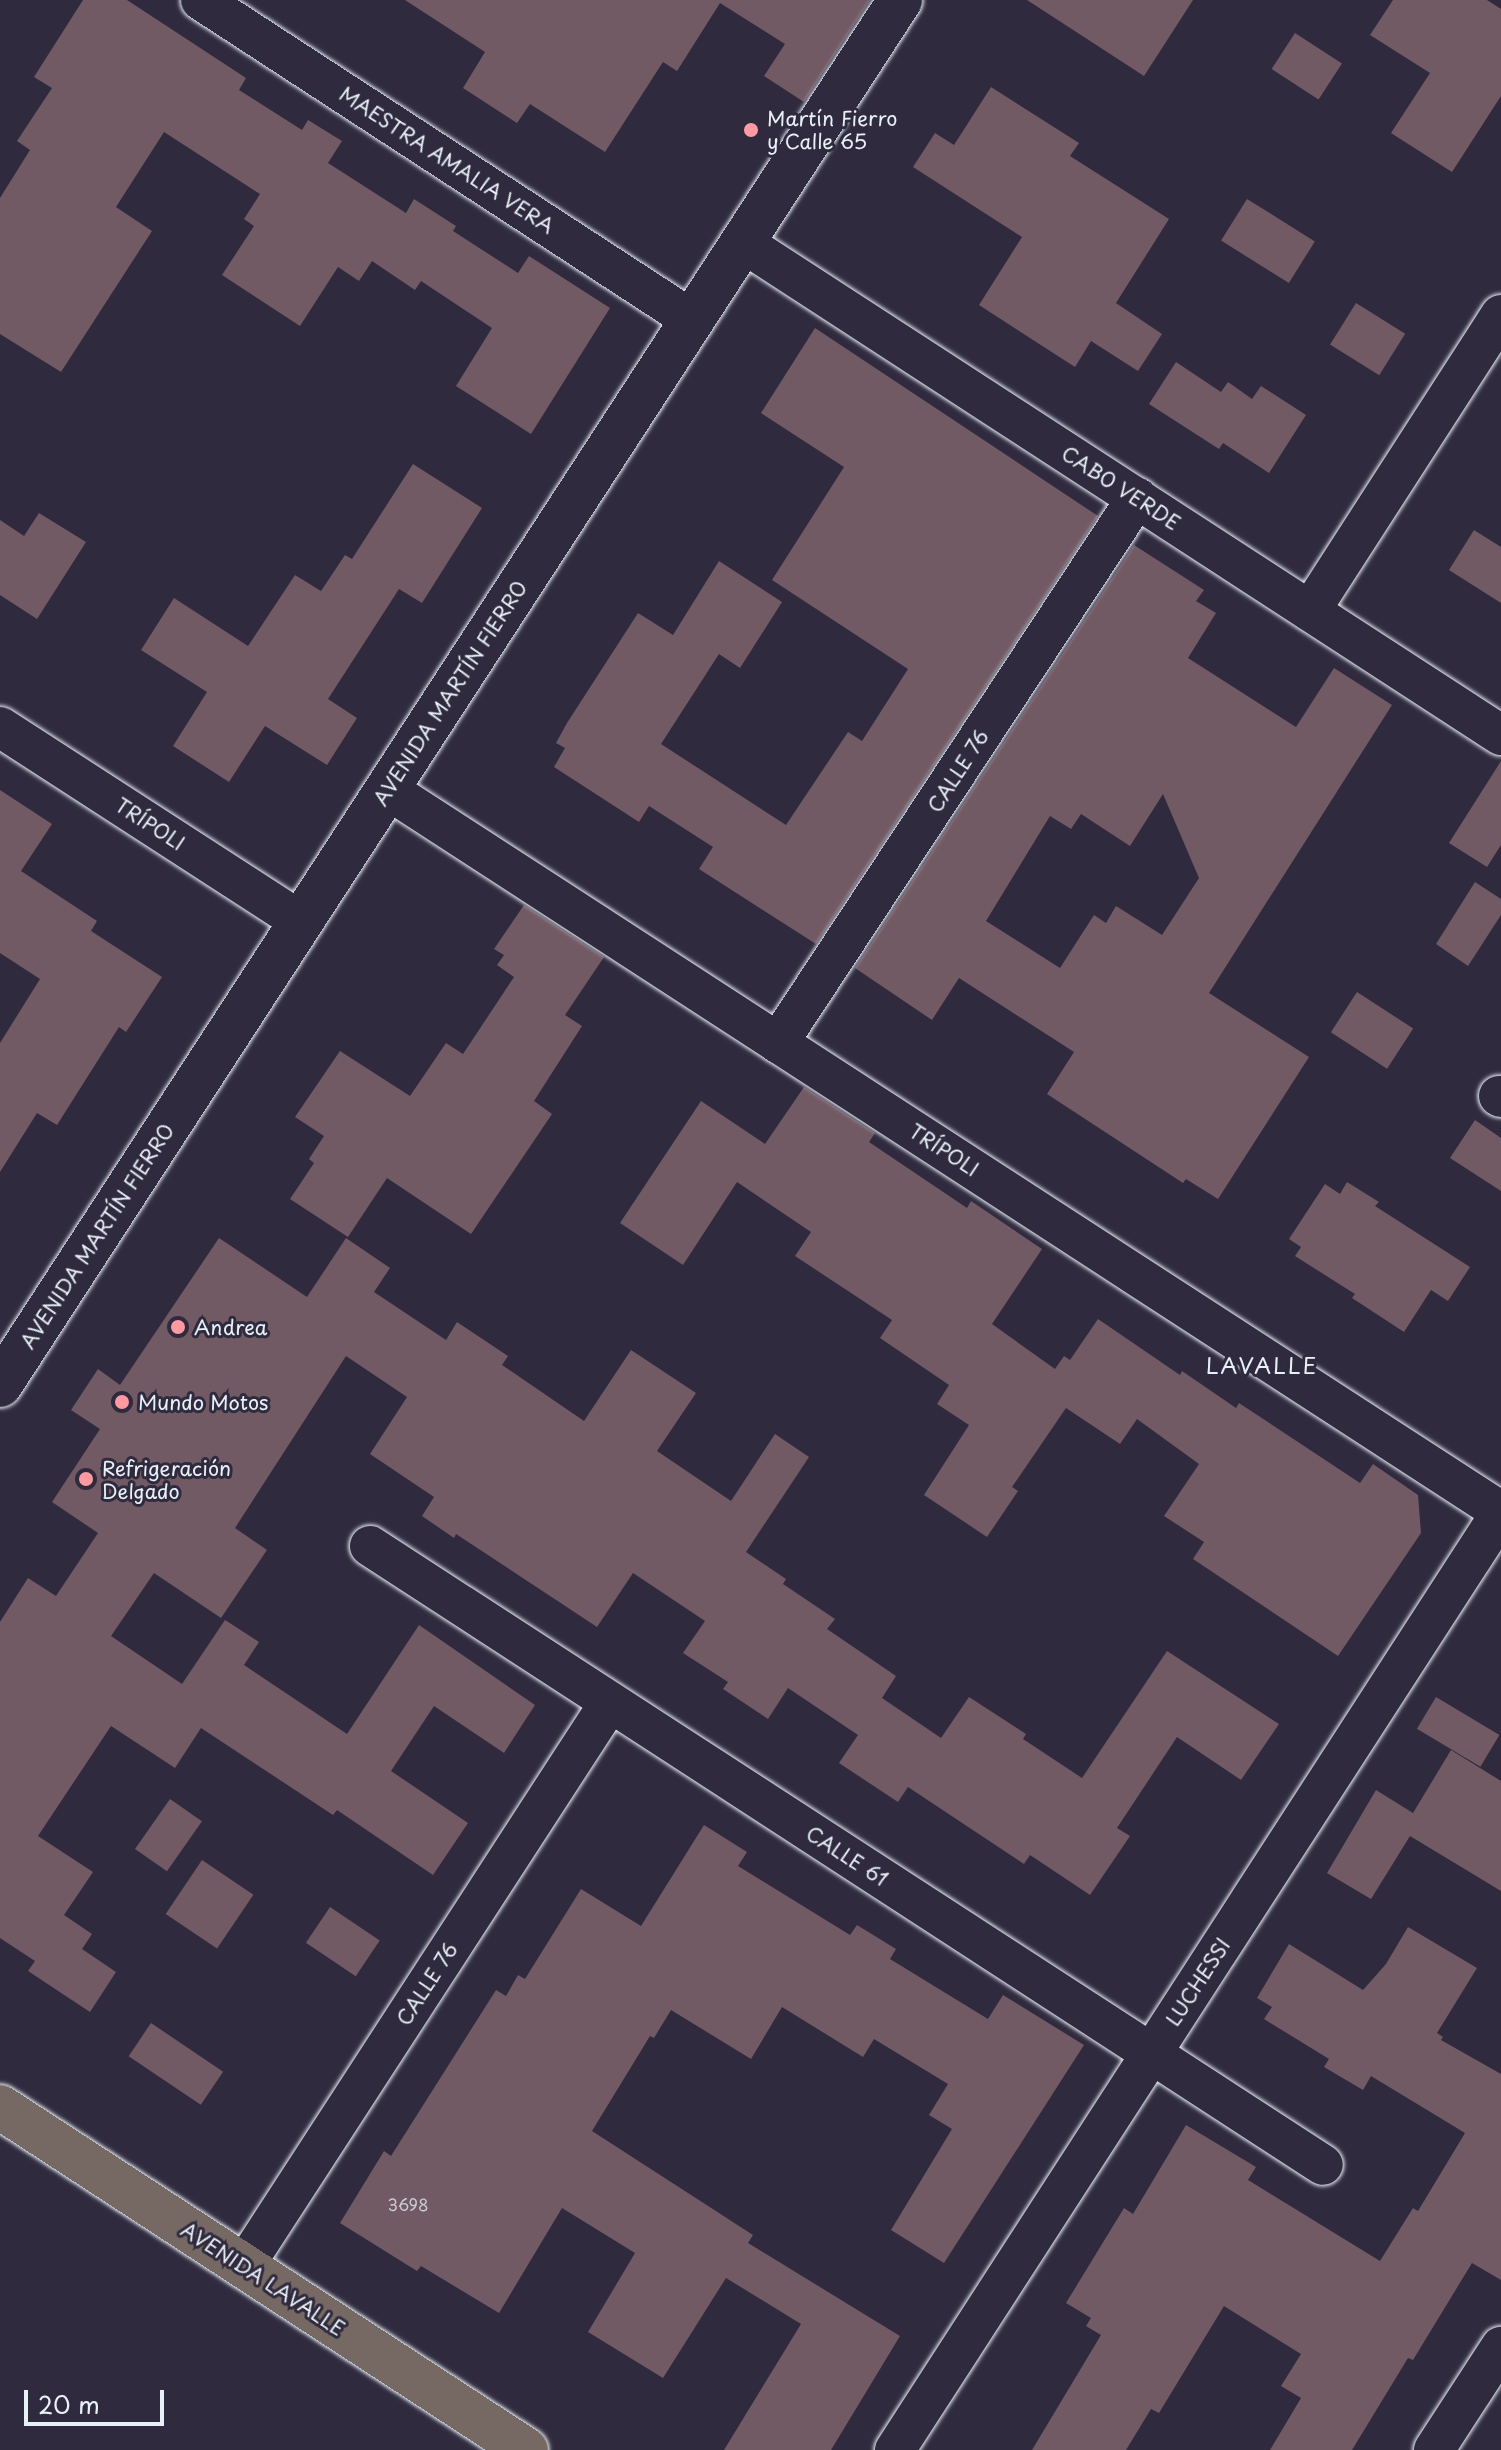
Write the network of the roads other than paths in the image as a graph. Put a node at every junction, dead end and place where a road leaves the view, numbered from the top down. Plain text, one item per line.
1 (201, 0) edge
2 (900, 0) edge
3 (742, 242) junction
4 (1501, 315) edge
5 (692, 320) junction
6 (1137, 498) junction
7 (1310, 611) junction
8 (0, 727) edge
9 (1501, 735) edge
10 (387, 789) junction
11 (300, 921) junction
12 (778, 1043) junction
13 (0, 1385) edge
14 (1501, 1512) edge
15 (370, 1546) dead end
16 (610, 1702) junction
17 (1152, 2053) junction
18 (0, 2107) edge
19 (1323, 2165) dead end
20 (244, 2266) junction
21 (1501, 2347) edge
22 (526, 2450) edge
23 (895, 2450) edge
24 (1434, 2450) edge

1 - 5 street, MAESTRA AMALIA VERA
2 - 3 main road, AVENIDA MARTÍN FIERRO
3 - 5 main road, AVENIDA MARTÍN FIERRO
3 - 6 street, CABO VERDE
4 - 7 street
5 - 10 main road, AVENIDA MARTÍN FIERRO
6 - 7 street, CABO VERDE
6 - 12 street, CALLE 76
7 - 9 street, CABO VERDE
8 - 11 street, TRÍPOLI
10 - 11 main road, AVENIDA MARTÍN FIERRO
10 - 12 street, TRÍPOLI
11 - 13 main road, AVENIDA MARTÍN FIERRO
12 - 14 street, TRÍPOLI
14 - 17 street, LUCHESSI
15 - 16 street, CALLE 61
16 - 17 street, CALLE 61
16 - 20 street, CALLE 76
17 - 19 street, CALLE 61
17 - 23 street, LUCHESSI
18 - 20 main road, AVENIDA LAVALLE
20 - 22 main road, AVENIDA LAVALLE
21 - 24 street

